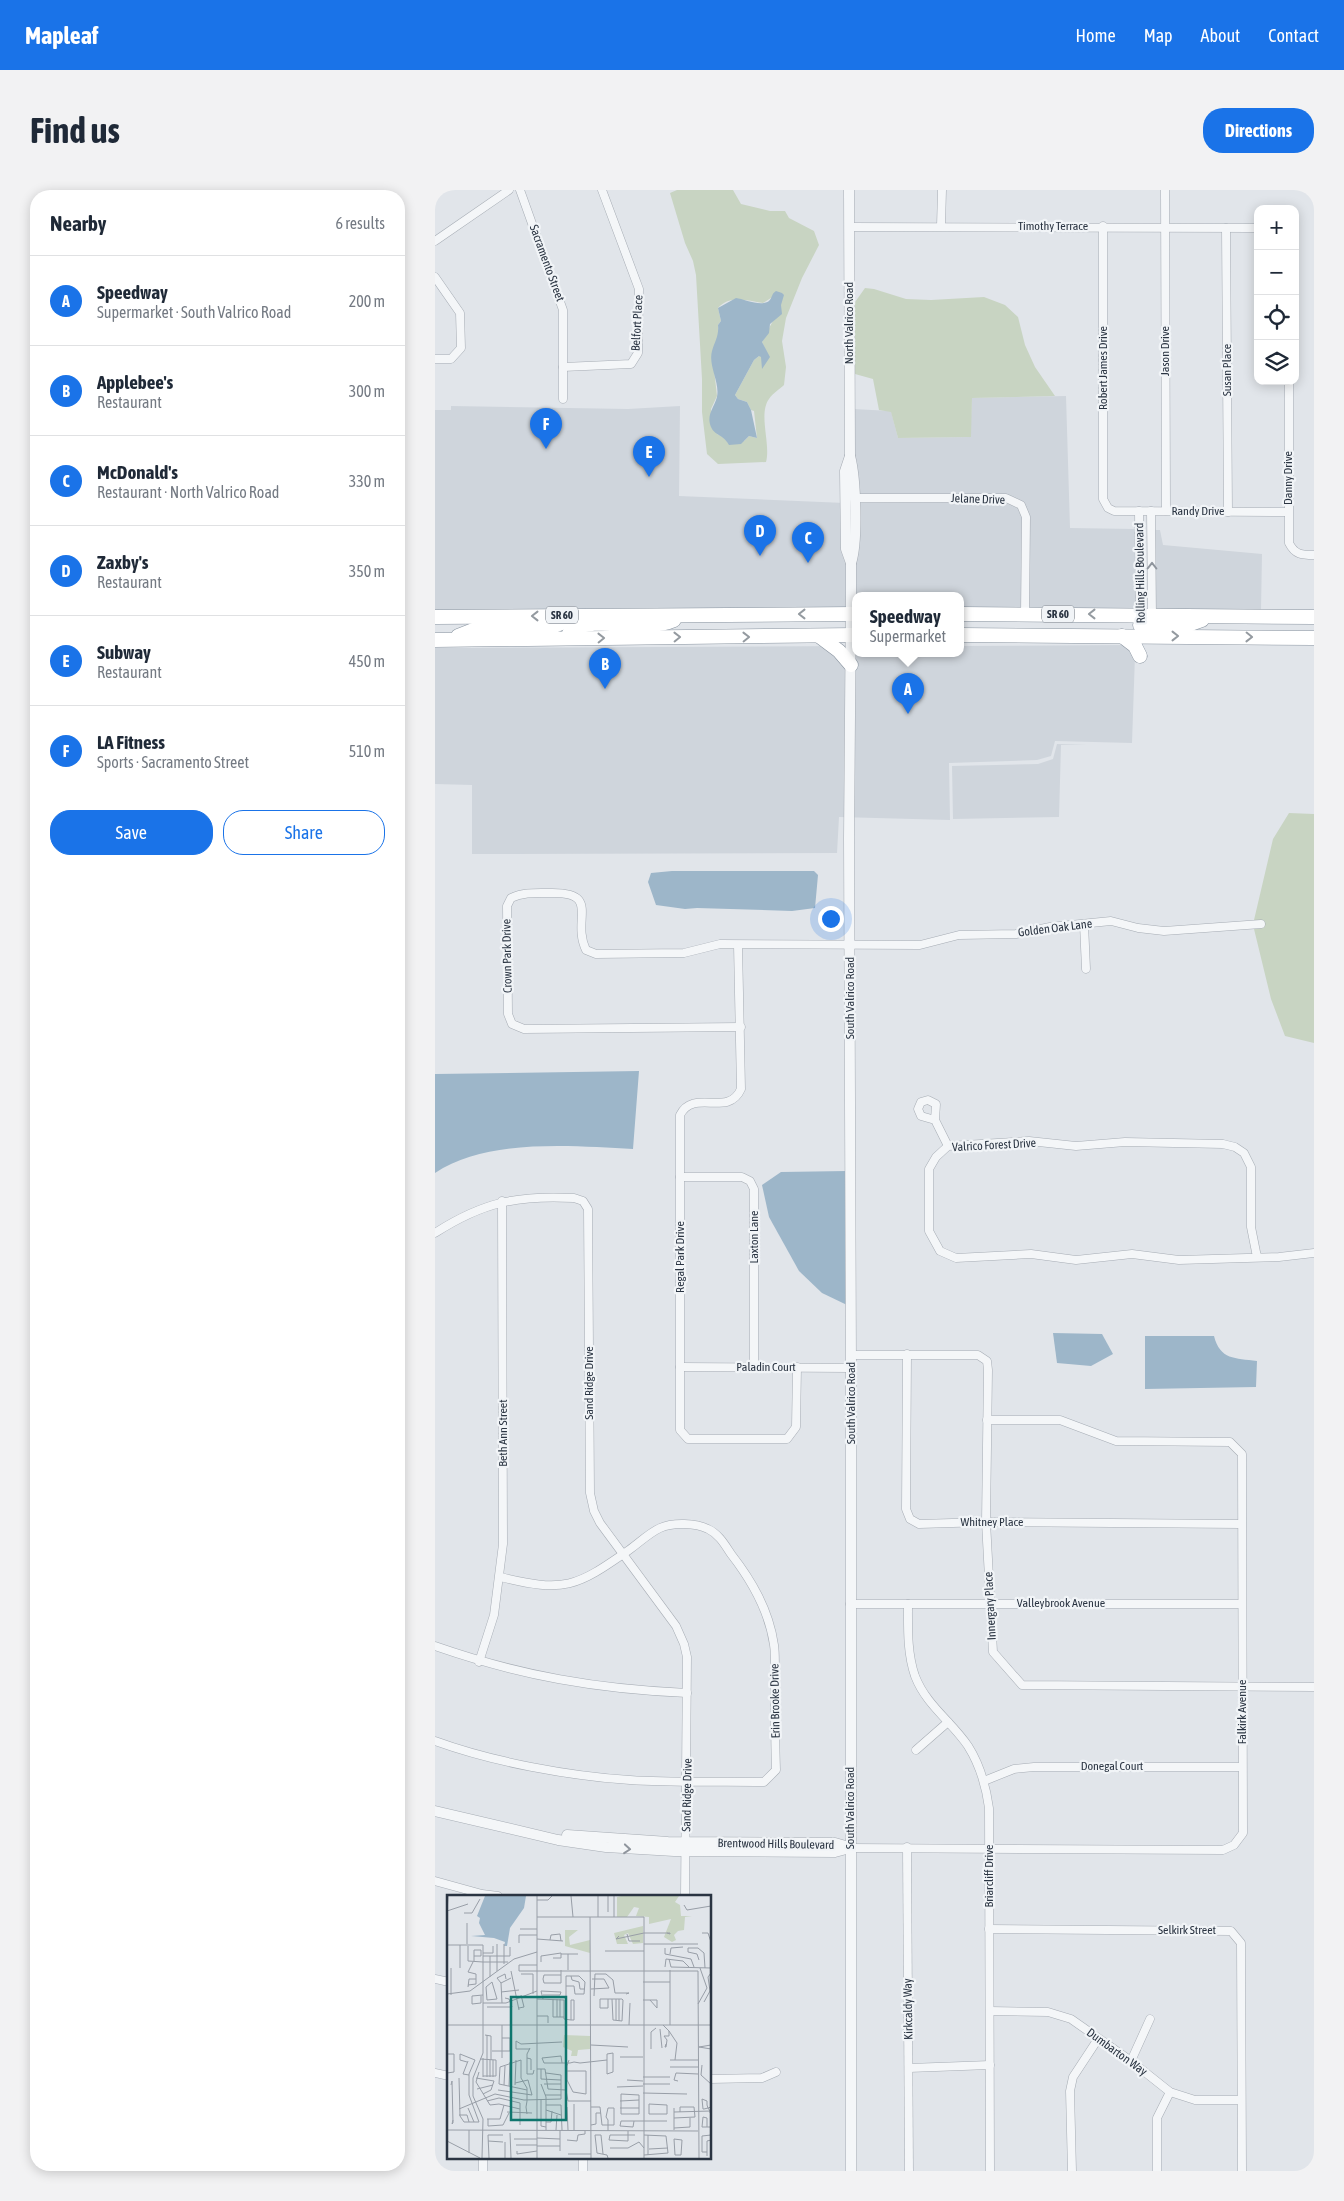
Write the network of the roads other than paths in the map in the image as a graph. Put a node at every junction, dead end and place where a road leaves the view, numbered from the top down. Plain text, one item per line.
1 (509, 190) edge
2 (520, 190) edge
3 (602, 190) edge
4 (849, 190) edge
5 (942, 190) edge
6 (1165, 190) edge
7 (941, 226) junction
8 (1103, 226) junction
9 (849, 227) junction
10 (1165, 227) junction
11 (1226, 228) junction
12 (1254, 228) edge
13 (435, 242) edge
14 (435, 277) edge
15 (435, 359) edge
16 (563, 367) junction
17 (1289, 385) edge
18 (563, 399) dead end
19 (850, 456) junction
20 (854, 498) junction
21 (1107, 508) joint
22 (1139, 511) junction
23 (1151, 511) junction
24 (1166, 511) junction
25 (1228, 512) junction
26 (1289, 512) junction
27 (1314, 555) edge
28 (851, 563) junction
29 (852, 592) edge
30 (689, 614) junction
31 (852, 614) edge
32 (964, 614) edge
33 (1025, 614) junction
34 (567, 615) junction
35 (435, 616) edge
36 (1314, 617) edge
37 (1146, 625) junction
38 (964, 635) edge
39 (819, 636) junction
40 (852, 636) edge
41 (1122, 636) junction
42 (567, 638) junction
43 (1314, 638) edge
44 (441, 640) edge
45 (852, 651) edge
46 (1140, 656) dead end
47 (851, 666) junction
48 (1084, 924) junction
49 (1261, 924) dead end
50 (850, 944) junction
51 (738, 945) junction
52 (1086, 969) dead end
53 (741, 1028) junction
54 (935, 1120) dead end
55 (948, 1146) junction
56 (679, 1177) junction
57 (502, 1202) junction
58 (435, 1233) edge
59 (1314, 1253) edge
60 (1257, 1257) junction
61 (851, 1354) junction
62 (907, 1354) junction
63 (754, 1366) junction
64 (681, 1367) junction
65 (797, 1367) junction
66 (851, 1368) junction
67 (987, 1420) junction
68 (986, 1522) junction
69 (1241, 1524) junction
70 (623, 1554) junction
71 (500, 1577) junction
72 (990, 1603) junction
73 (850, 1604) junction
74 (908, 1604) junction
75 (1241, 1604) junction
76 (435, 1646) edge
77 (479, 1662) junction
78 (1242, 1686) junction
79 (1314, 1687) edge
80 (687, 1693) junction
81 (947, 1722) junction
82 (435, 1741) edge
83 (916, 1750) dead end
84 (1242, 1767) junction
85 (687, 1780) junction
86 (984, 1781) junction
87 (435, 1811) edge
88 (686, 1847) junction
89 (907, 1847) junction
90 (850, 1848) junction
91 (989, 1848) junction
92 (435, 1881) edge
93 (494, 1895) edge
94 (685, 1895) edge
95 (989, 1929) junction
96 (990, 2011) junction
97 (1150, 2019) dead end
98 (1098, 2039) junction
99 (1131, 2061) junction
100 (990, 2065) junction
101 (909, 2068) junction
102 (776, 2072) dead end
103 (711, 2079) edge
104 (1169, 2092) junction
105 (1241, 2100) junction
106 (483, 2158) edge
107 (583, 2158) edge
108 (483, 2171) edge
109 (583, 2171) edge
110 (851, 2171) edge
111 (909, 2171) edge
112 (989, 2171) edge
113 (1072, 2171) edge
114 (1157, 2171) edge
115 (1242, 2171) edge

1 - 13 street
2 - 16 street, Sacramento Street
3 - 16 street, Belfort Place
4 - 9 street, North Valrico Road
5 - 7 street
6 - 10 street, Jason Drive
7 - 8 street, Timothy Terrace
7 - 9 street, Timothy Terrace
8 - 10 street, Timothy Terrace
8 - 21 street, Robert James Drive
9 - 19 street, North Valrico Road
10 - 11 street, Timothy Terrace
10 - 24 street, Jason Drive
11 - 12 street, Timothy Terrace
11 - 25 street, Susan Place
14 - 15 street
16 - 18 street, Sacramento Street
17 - 26 street, Danny Drive
19 - 20 street, North Valrico Road
19 - 28 street, North Valrico Road
20 - 28 street, North Valrico Road
20 - 33 street, Jelane Drive
21 - 22 street, Randy Drive
22 - 23 street, Randy Drive
22 - 37 street, Rolling Hills Boulevard
23 - 24 street, Randy Drive
37 -> 23 street, Rolling Hills Boulevard
24 - 25 street, Randy Drive
25 - 26 street, Randy Drive
26 - 27 street, Danny Drive
28 - 29 street, North Valrico Road
31 -> 30 highway, SR 60
30 - 34 highway, SR 60
30 - 42 highway
32 - 33 highway, SR 60
37 -> 33 highway, SR 60
34 -> 35 highway, SR 60
34 - 44 highway
36 - 37 highway
37 - 41 highway, SR 60
37 -> 43 highway, SR 60
38 - 41 highway, SR 60
39 - 40 highway, SR 60
42 -> 39 highway, SR 60
39 - 47 highway
41 - 46 highway
42 - 44 highway, SR 60
45 - 47 street, South Valrico Road
47 - 50 street, South Valrico Road
48 - 49 street, Golden Oak Lane
48 - 50 street, Golden Oak Lane
48 - 52 street
50 - 51 street, Crown Park Drive
50 - 61 street, South Valrico Road
51 - 53 street, Regal Park Drive
51 - 53 street, Crown Park Drive
53 - 56 street, Regal Park Drive
54 - 55 street
55 - 60 street, Valrico Forest Drive
55 - 60 street, Valrico Forest Drive
56 - 63 street, Laxton Lane
56 - 64 street, Regal Park Drive
57 - 58 street, Sand Ridge Drive
57 - 70 street, Sand Ridge Drive
57 - 71 street, Beth Ann Street
59 - 60 street, Valrico Forest Drive
61 - 62 street, Innergary Place
61 - 66 street, South Valrico Road
62 - 67 street, Innergary Place
62 - 68 street, Whitney Place
63 - 64 street, Paladin Court
63 - 65 street, Paladin Court
64 - 65 street, Regal Park Drive
65 - 66 street, Paladin Court
66 - 73 street, South Valrico Road
67 - 68 street, Innergary Place
67 - 69 street, Falkirk Avenue
68 - 69 street, Whitney Place
68 - 72 street, Innergary Place
69 - 75 street, Falkirk Avenue
70 - 71 street, Erin Brooke Drive
70 - 80 street, Sand Ridge Drive
70 - 85 street, Erin Brooke Drive
71 - 77 street, Beth Ann Street
72 - 74 street, Valleybrook Avenue
72 - 75 street, Valleybrook Avenue
72 - 78 street, Innergary Place
73 - 74 street, Valleybrook Avenue
73 - 90 street, South Valrico Road
74 - 81 street, Briarcliff Drive
75 - 78 street, Falkirk Avenue
76 - 77 street
77 - 80 street
78 - 79 street, Innergary Place
78 - 84 street, Falkirk Avenue
80 - 85 street, Sand Ridge Drive
81 - 83 street
81 - 86 street, Briarcliff Drive
82 - 85 street, Erin Brooke Drive
84 - 86 street, Donegal Court
84 - 91 street, Falkirk Avenue
85 - 88 street, Sand Ridge Drive
86 - 91 street, Briarcliff Drive
87 - 88 street, Brentwood Hills Boulevard
88 - 90 street, Brentwood Hills Boulevard
88 - 94 street, Sand Ridge Drive
89 - 90 street, Falkirk Avenue
89 - 91 street, Falkirk Avenue
89 - 101 street, Kirkcaldy Way
90 - 110 street, South Valrico Road
91 - 95 street, Briarcliff Drive
92 - 93 street
95 - 96 street, Briarcliff Drive
95 - 105 street, Selkirk Street
96 - 98 street, Dumbarton Way
96 - 100 street, Briarcliff Drive
97 - 99 street
98 - 99 street, Dumbarton Way
98 - 113 street
99 - 104 street, Dumbarton Way
100 - 101 street
100 - 112 street, Briarcliff Drive
101 - 111 street, Kirkcaldy Way
102 - 103 street
104 - 105 street, Dumbarton Way
104 - 114 street
105 - 115 street, Selkirk Street
106 - 108 street
107 - 109 street

